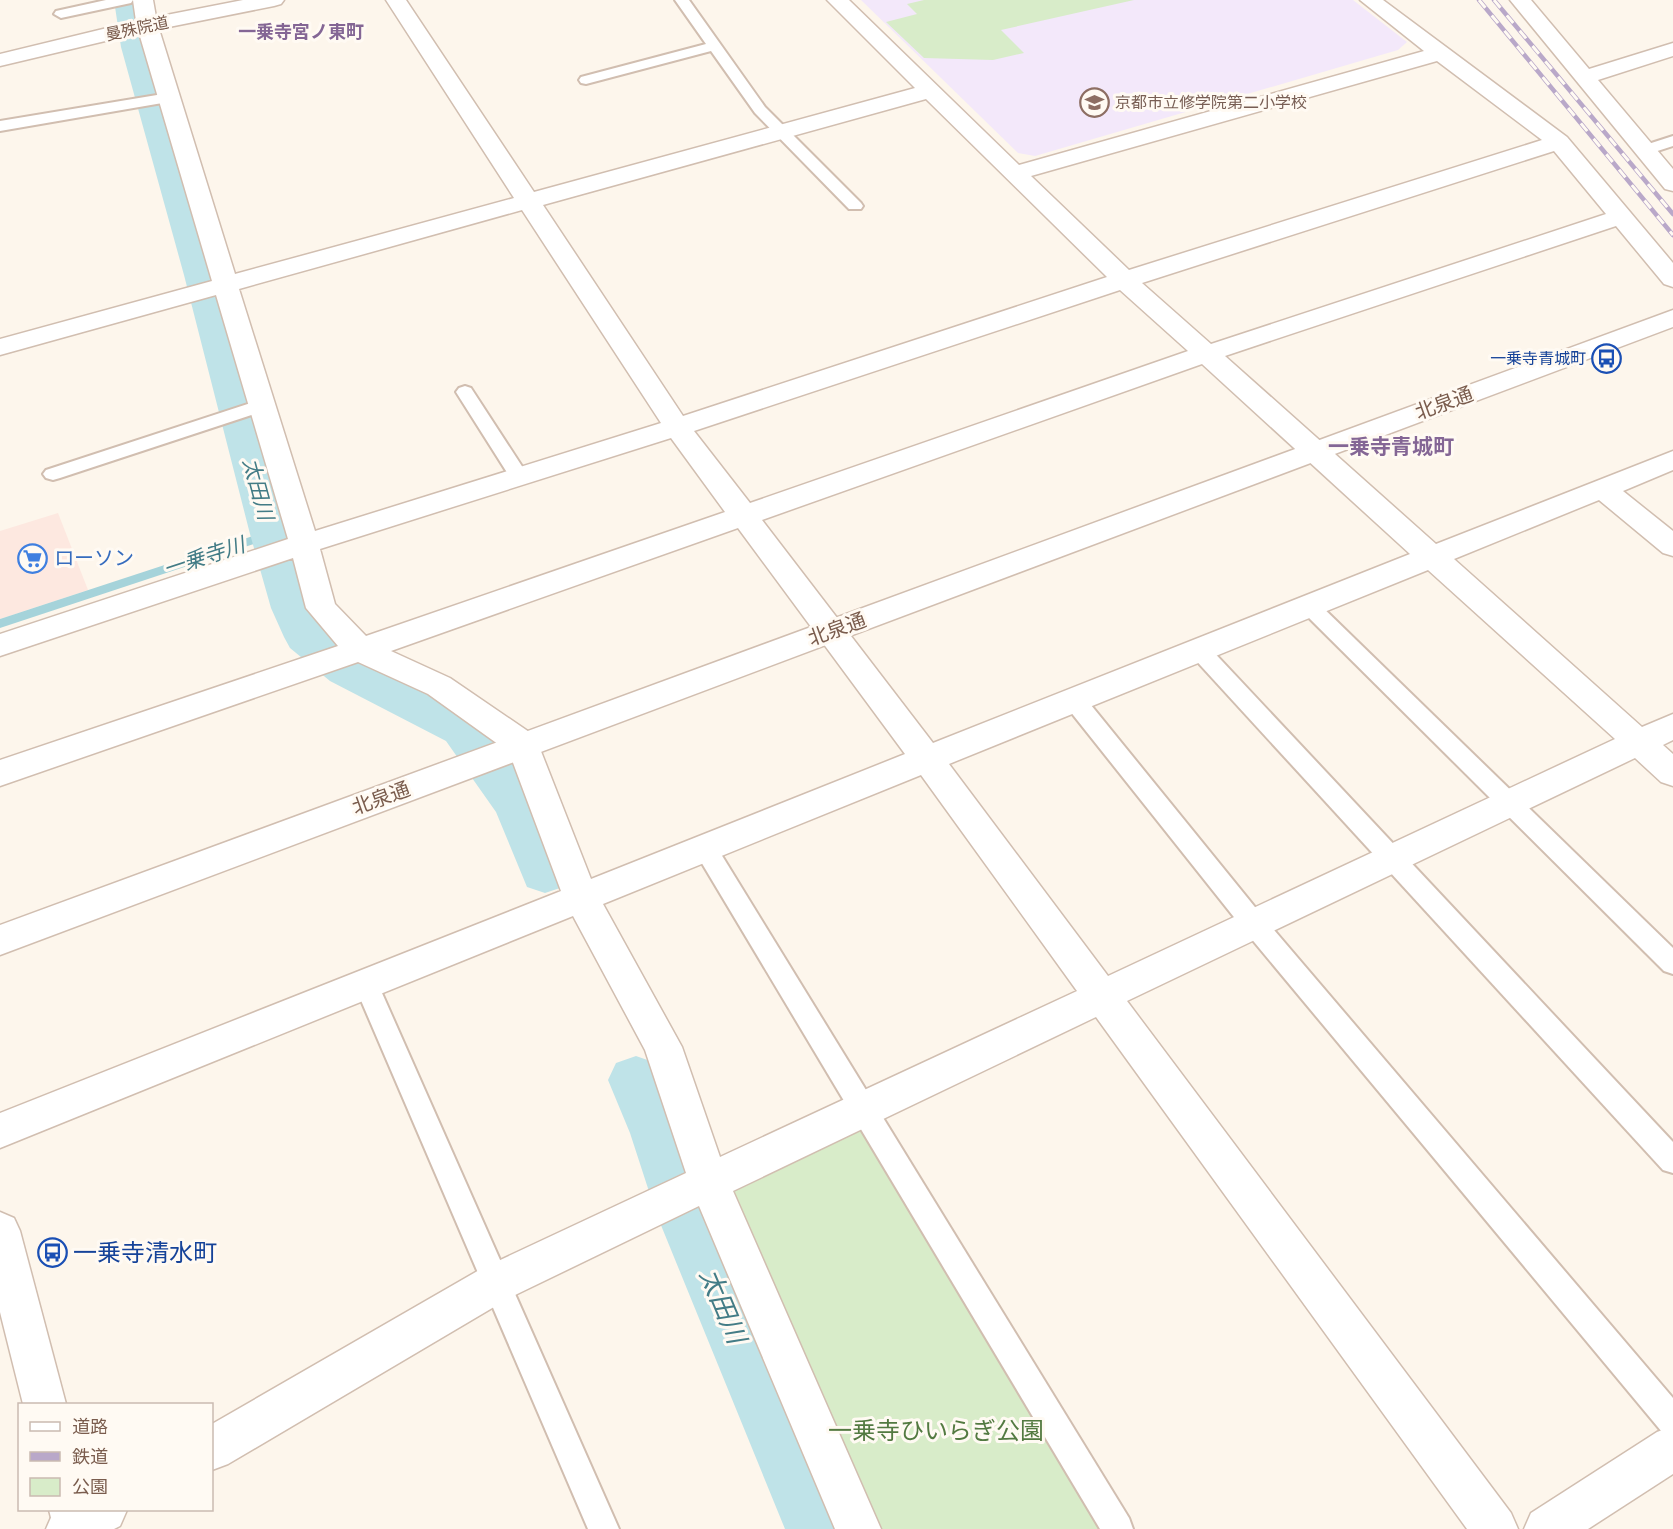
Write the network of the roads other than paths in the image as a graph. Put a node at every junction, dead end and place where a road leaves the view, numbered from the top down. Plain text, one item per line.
1 (126, 0) edge
2 (143, 0) edge
3 (274, 0) edge
4 (396, 0) edge
5 (682, 0) edge
6 (837, 0) edge
7 (1370, 0) edge
8 (1520, 0) edge
9 (61, 14) dead end
10 (136, 28) junction
11 (714, 46) junction
12 (1673, 49) edge
13 (1440, 53) junction
14 (0, 60) edge
15 (1586, 77) junction
16 (586, 80) dead end
17 (929, 91) junction
18 (169, 98) junction
19 (0, 126) edge
20 (782, 131) junction
21 (1673, 141) edge
22 (1559, 142) junction
23 (1645, 150) junction
24 (1016, 173) junction
25 (1673, 184) edge
26 (530, 201) junction
27 (855, 206) dead end
28 (1621, 217) junction
29 (1673, 279) edge
30 (1124, 280) junction
31 (212, 289) junction
32 (1673, 318) edge
33 (0, 347) edge
34 (1205, 354) junction
35 (465, 392) dead end
36 (262, 405) junction
37 (677, 428) junction
38 (1312, 452) junction
39 (1673, 460) edge
40 (52, 474) dead end
41 (520, 478) junction
42 (1602, 488) junction
43 (744, 514) junction
44 (1673, 546) edge
45 (286, 550) junction
46 (1431, 557) junction
47 (1309, 606) junction
48 (831, 631) junction
49 (0, 645) edge
50 (1198, 650) junction
51 (340, 656) junction
52 (1074, 700) junction
53 (1673, 726) edge
54 (1639, 742) junction
55 (513, 749) junction
56 (927, 759) junction
57 (0, 773) edge
58 (1673, 773) edge
59 (1510, 803) junction
60 (705, 848) junction
61 (1392, 859) junction
62 (581, 898) junction
63 (1254, 924) junction
64 (0, 940) edge
65 (1673, 964) edge
66 (366, 984) junction
67 (1101, 996) junction
68 (863, 1109) junction
69 (0, 1131) edge
70 (1673, 1161) edge
71 (685, 1194) junction
72 (0, 1231) edge
73 (496, 1283) junction
74 (45, 1403) edge
75 (1673, 1421) edge
76 (213, 1447) edge
77 (1673, 1448) edge
78 (604, 1529) edge
79 (858, 1529) edge
80 (1118, 1529) edge
81 (1495, 1529) edge
82 (1546, 1529) edge

1 - 9 lane
2 - 10 street
3 - 10 street, 曼殊院道
4 - 26 street
5 - 11 lane
6 - 17 street
7 - 13 street
8 - 15 street
10 - 14 street, 曼殊院道
10 - 18 street
11 - 16 lane
11 - 20 lane
12 - 15 street
13 - 22 street
13 - 24 street
15 - 23 street
17 - 20 street
17 - 24 street
18 - 19 lane
18 - 31 street
20 - 26 street
20 - 27 lane
21 - 23 lane
22 - 28 street
22 - 30 street
23 - 25 street
24 - 30 street
26 - 31 street
26 - 37 street
28 - 29 street
28 - 34 street
30 - 34 street
30 - 37 street
31 - 33 street
31 - 36 street
32 - 38 street, 北泉通
34 - 38 street
34 - 43 street
35 - 41 lane
36 - 40 lane
36 - 45 street
37 - 41 street
37 - 43 street
38 - 46 street
38 - 48 street, 北泉通
39 - 42 street
41 - 45 street
42 - 44 street
42 - 46 street
43 - 48 street
43 - 51 street
45 - 49 street
45 - 51 street
46 - 47 street
46 - 54 street
47 - 50 street
47 - 59 lane
48 - 55 street, 北泉通
48 - 56 street
50 - 52 street
50 - 61 lane
51 - 55 street
51 - 57 street
52 - 56 street
52 - 63 lane
53 - 54 street
54 - 58 street
54 - 59 street
55 - 62 street
55 - 64 street, 北泉通
56 - 60 street
56 - 67 street
59 - 61 street
59 - 65 lane
60 - 62 street
60 - 68 lane
61 - 63 street
61 - 70 lane
62 - 66 street
62 - 71 street
63 - 67 street
63 - 75 lane
66 - 69 street
66 - 73 lane
67 - 68 street
67 - 81 street
68 - 71 street
68 - 80 lane
71 - 73 street
71 - 79 street
72 - 74 street
73 - 76 street
73 - 78 lane
77 - 82 street

